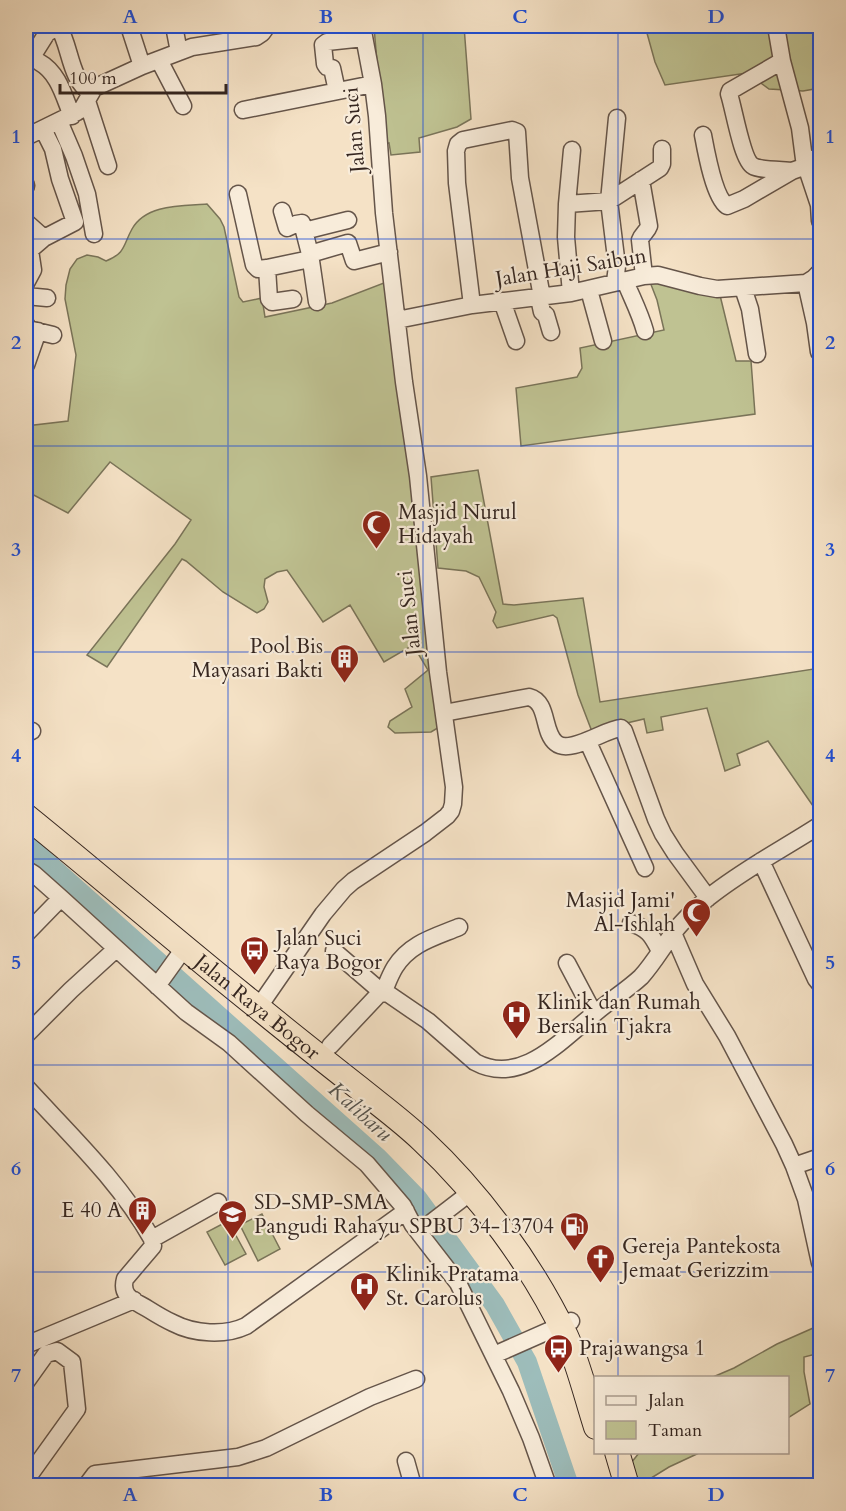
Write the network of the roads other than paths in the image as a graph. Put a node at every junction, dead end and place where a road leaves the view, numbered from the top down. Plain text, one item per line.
1 (59, 26) edge
2 (129, 26) edge
3 (174, 26) edge
4 (267, 26) edge
5 (776, 26) edge
6 (249, 32) edge
7 (363, 32) edge
8 (179, 52) junction
9 (32, 59) edge
10 (159, 60) junction
11 (782, 61) junction
12 (142, 66) junction
13 (373, 84) junction
14 (337, 91) junction
15 (89, 97) junction
16 (183, 106) dead end
17 (243, 110) dead end
18 (617, 118) dead end
19 (66, 119) junction
20 (43, 129) junction
21 (703, 135) dead end
22 (26, 137) edge
23 (662, 149) dead end
24 (572, 150) dead end
25 (806, 164) edge
26 (108, 166) dead end
27 (641, 180) junction
28 (238, 194) dead end
29 (609, 201) junction
30 (567, 204) junction
31 (282, 211) dead end
32 (348, 220) dead end
33 (820, 221) edge
34 (26, 222) edge
35 (304, 231) junction
36 (94, 234) dead end
37 (44, 238) junction
38 (388, 252) junction
39 (310, 256) junction
40 (267, 268) junction
41 (820, 272) edge
42 (644, 276) junction
43 (620, 282) junction
44 (26, 283) edge
45 (806, 283) junction
46 (743, 288) junction
47 (589, 290) junction
48 (571, 293) junction
49 (26, 296) edge
50 (47, 298) dead end
51 (293, 298) dead end
52 (541, 298) junction
53 (502, 301) junction
54 (317, 302) dead end
55 (472, 305) junction
56 (397, 320) junction
57 (36, 330) edge
58 (645, 331) dead end
59 (551, 332) dead end
60 (516, 341) dead end
61 (603, 341) dead end
62 (819, 352) dead end
63 (757, 354) dead end
64 (26, 365) edge
65 (444, 713) junction
66 (588, 742) junction
67 (26, 798) edge
68 (26, 816) edge
69 (820, 825) edge
70 (761, 861) junction
71 (645, 868) dead end
72 (26, 869) edge
73 (61, 898) junction
74 (708, 898) junction
75 (631, 923) dead end
76 (459, 927) dead end
77 (673, 933) junction
78 (26, 934) edge
79 (185, 948) junction
80 (116, 949) junction
81 (334, 951) dead end
82 (660, 951) junction
83 (567, 963) dead end
84 (165, 976) junction
85 (820, 984) edge
86 (381, 993) junction
87 (262, 1002) junction
88 (594, 1014) junction
89 (26, 1035) edge
90 (330, 1046) junction
91 (26, 1087) edge
92 (820, 1156) edge
93 (794, 1166) junction
94 (462, 1193) junction
95 (218, 1202) dead end
96 (418, 1222) junction
97 (151, 1244) junction
98 (820, 1263) edge
99 (134, 1300) junction
100 (563, 1319) junction
101 (26, 1345) edge
102 (497, 1348) junction
103 (594, 1376) edge
104 (416, 1379) dead end
105 (26, 1382) edge
106 (594, 1420) edge
107 (604, 1454) edge
108 (618, 1454) edge
109 (406, 1461) dead end
110 (26, 1480) edge
111 (86, 1485) edge
112 (413, 1485) edge
113 (548, 1485) edge
114 (614, 1485) edge
115 (627, 1485) edge

1 - 9 street
1 - 15 street
2 - 12 street
3 - 8 street
4 - 6 street
5 - 11 street
6 - 8 street
7 - 13 street, Jalan Suci
7 - 14 street
8 - 10 street
9 - 19 street
10 - 12 street
10 - 16 street
11 - 25 street
11 - 25 street
12 - 15 street
13 - 14 street
13 - 38 street, Jalan Suci
14 - 17 street
15 - 19 street
15 - 26 street
18 - 29 street
19 - 20 street
19 - 36 street
20 - 22 street
20 - 37 street
21 - 25 street
23 - 27 street
24 - 30 street
25 - 33 street
27 - 29 street
27 - 42 street
28 - 40 street
29 - 30 street
29 - 43 street
30 - 48 street
31 - 35 street
32 - 35 street
34 - 37 street
35 - 39 street
37 - 44 street
38 - 39 street
38 - 56 street, Jalan Suci
39 - 40 street
39 - 54 street
40 - 51 street
41 - 45 street
42 - 43 street, Jalan Haji Saibun
42 - 46 street, Jalan Haji Saibun
43 - 47 street, Jalan Haji Saibun
43 - 58 street
45 - 46 street, Jalan Haji Saibun
45 - 62 street
46 - 63 street
47 - 48 street, Jalan Haji Saibun
47 - 61 street
48 - 52 street, Jalan Haji Saibun
49 - 50 street
52 - 53 street, Jalan Haji Saibun
52 - 55 street
52 - 59 street
53 - 55 street, Jalan Haji Saibun
53 - 60 street
55 - 56 street, Jalan Haji Saibun
56 - 65 street, Jalan Suci
57 - 64 street
65 - 66 street
65 - 87 street, Jalan Suci
66 - 71 street
66 - 74 street
67 - 87 highway, Jalan Raya Bogor
68 - 79 highway, Jalan Raya Bogor
69 - 70 street
70 - 74 street
70 - 85 street
72 - 73 street
73 - 78 street
73 - 80 street
74 - 77 street
75 - 82 street
76 - 86 street
77 - 82 street
77 - 93 street
79 - 84 street
79 - 87 highway, Jalan Raya Bogor
80 - 84 street
80 - 89 street
81 - 86 street
82 - 88 street
83 - 88 street
84 - 96 street
86 - 88 street
86 - 90 street
87 - 90 highway, Jalan Raya Bogor
87 - 94 highway, Jalan Raya Bogor
90 - 100 highway, Jalan Raya Bogor
91 - 97 street
92 - 93 street
93 - 98 street
94 - 96 street
94 - 100 highway, Jalan Raya Bogor
95 - 97 street
96 - 99 street
96 - 102 street
97 - 99 street
99 - 101 street
100 - 102 street
100 - 103 highway, Jalan Raya Bogor
100 - 106 highway, Jalan Raya Bogor
102 - 113 street
104 - 111 street
105 - 110 street
107 - 114 highway
108 - 115 highway
109 - 112 street

